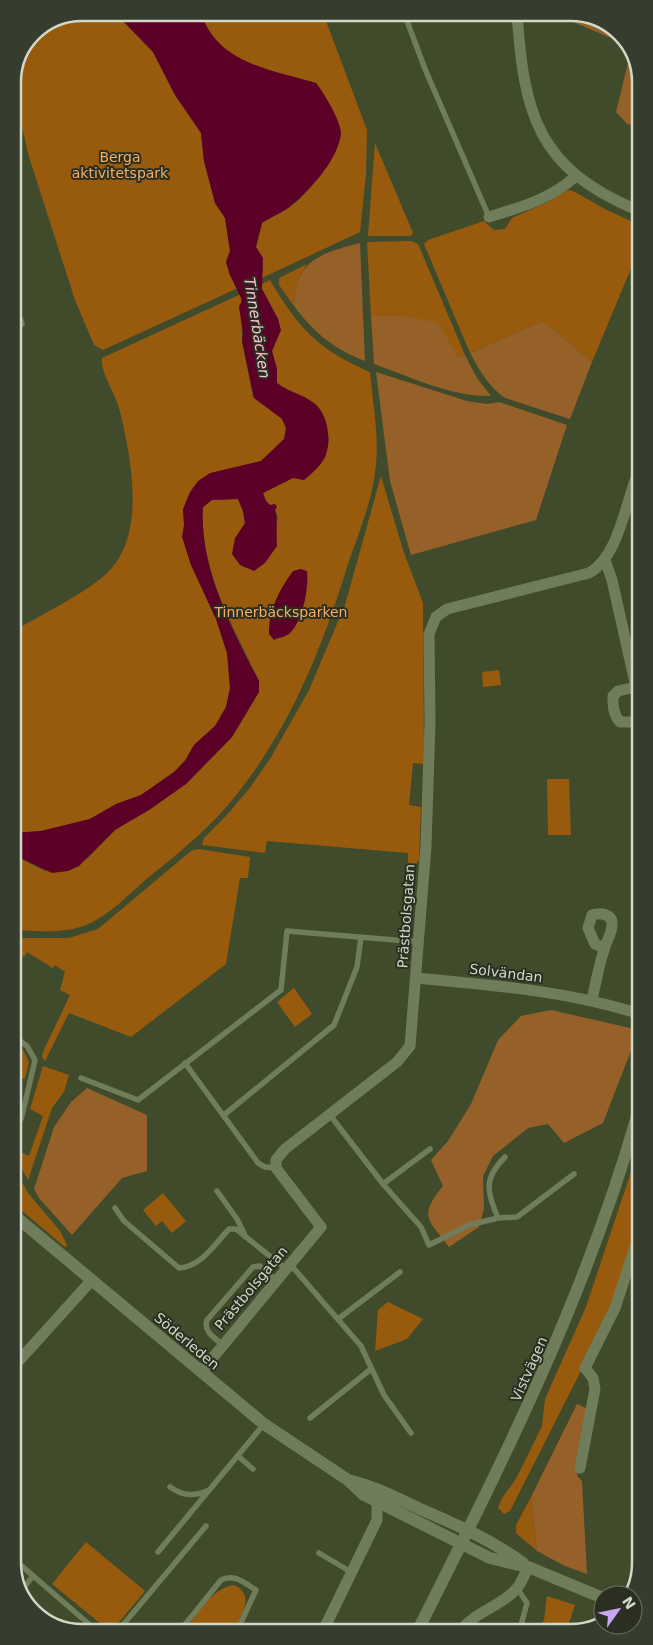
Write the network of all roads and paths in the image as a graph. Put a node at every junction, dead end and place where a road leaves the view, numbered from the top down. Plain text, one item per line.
1 (407, 21) edge
2 (518, 21) edge
3 (576, 176) junction
4 (632, 208) edge
5 (489, 217) joint
6 (632, 490) edge
7 (605, 560) junction
8 (632, 670) edge
9 (632, 692) edge
10 (632, 722) edge
11 (361, 937) junction
12 (419, 942) junction
13 (604, 948) dead end
14 (417, 978) junction
15 (592, 1000) junction
16 (630, 1011) dead end
17 (21, 1042) edge
18 (185, 1063) junction
19 (81, 1078) dead end
20 (224, 1115) junction
21 (330, 1115) junction
22 (21, 1118) edge
23 (632, 1132) edge
24 (430, 1149) dead end
25 (504, 1157) dead end
26 (276, 1168) junction
27 (574, 1174) dead end
28 (383, 1184) junction
29 (217, 1191) dead end
30 (115, 1208) dead end
31 (498, 1218) junction
32 (21, 1221) edge
33 (244, 1233) junction
34 (632, 1256) edge
35 (288, 1267) junction
36 (400, 1272) dead end
37 (277, 1280) junction
38 (91, 1281) junction
39 (338, 1319) junction
40 (224, 1345) junction
41 (21, 1358) edge
42 (371, 1369) junction
43 (201, 1372) junction
44 (310, 1418) dead end
45 (264, 1424) junction
46 (411, 1432) dead end
47 (238, 1456) junction
48 (580, 1468) dead end
49 (253, 1469) dead end
50 (348, 1480) junction
51 (170, 1487) dead end
52 (211, 1489) junction
53 (377, 1503) junction
54 (206, 1526) dead end
55 (468, 1530) junction
56 (460, 1544) junction
57 (158, 1552) dead end
58 (319, 1553) dead end
59 (21, 1566) edge
60 (528, 1567) junction
61 (352, 1572) junction
62 (33, 1576) junction
63 (26, 1585) edge
64 (517, 1588) junction
65 (593, 1594) edge
66 (89, 1624) edge
67 (124, 1624) edge
68 (185, 1624) edge
69 (240, 1624) edge
70 (326, 1624) edge
71 (421, 1624) edge
72 (467, 1624) edge
73 (521, 1624) edge

1 - 5 lane
2 - 3 street
3 - 4 street
3 - 5 street
6 - 7 street
7 - 8 street
7 - 12 street, Prästbolsgatan
9 - 10 street
11 - 12 lane
11 - 18 lane
11 - 20 lane
12 - 14 street, Prästbolsgatan
13 - 15 street
14 - 15 street, Solvändan
14 - 21 street, Prästbolsgatan
15 - 16 street, Solvändan
17 - 22 lane
18 - 19 lane
18 - 20 lane
20 - 26 lane
21 - 26 street, Prästbolsgatan
21 - 28 lane
23 - 55 main road, Vistvägen
24 - 28 lane
25 - 31 lane
26 - 35 street, Prästbolsgatan
27 - 31 lane
28 - 31 lane
29 - 33 lane
30 - 33 lane
32 - 38 main road, Söderleden
33 - 35 lane
34 - 48 street
35 - 37 street, Prästbolsgatan
35 - 39 lane
36 - 39 lane
37 - 40 street, Prästbolsgatan
37 - 40 lane
38 - 41 street
38 - 43 main road, Söderleden
39 - 42 lane
40 - 43 street, Prästbolsgatan
42 - 44 lane
42 - 46 lane
43 - 45 main road, Söderleden
45 - 47 lane
45 - 50 main road, Söderleden
47 - 49 lane
47 - 52 lane
50 - 53 main road, Söderleden
50 - 55 main road, Söderleden
51 - 52 lane
52 - 57 lane
53 - 56 main road, Söderleden
53 - 61 street
54 - 67 lane
55 - 56 main road, Vistvägen
55 - 60 main road, Söderleden
56 - 60 main road, Söderleden
56 - 71 main road, Vistvägen
58 - 61 lane
59 - 62 lane
60 - 64 street
60 - 65 main road, Söderleden
61 - 70 street
62 - 63 lane
62 - 66 lane
64 - 72 street
64 - 73 lane
68 - 69 lane

